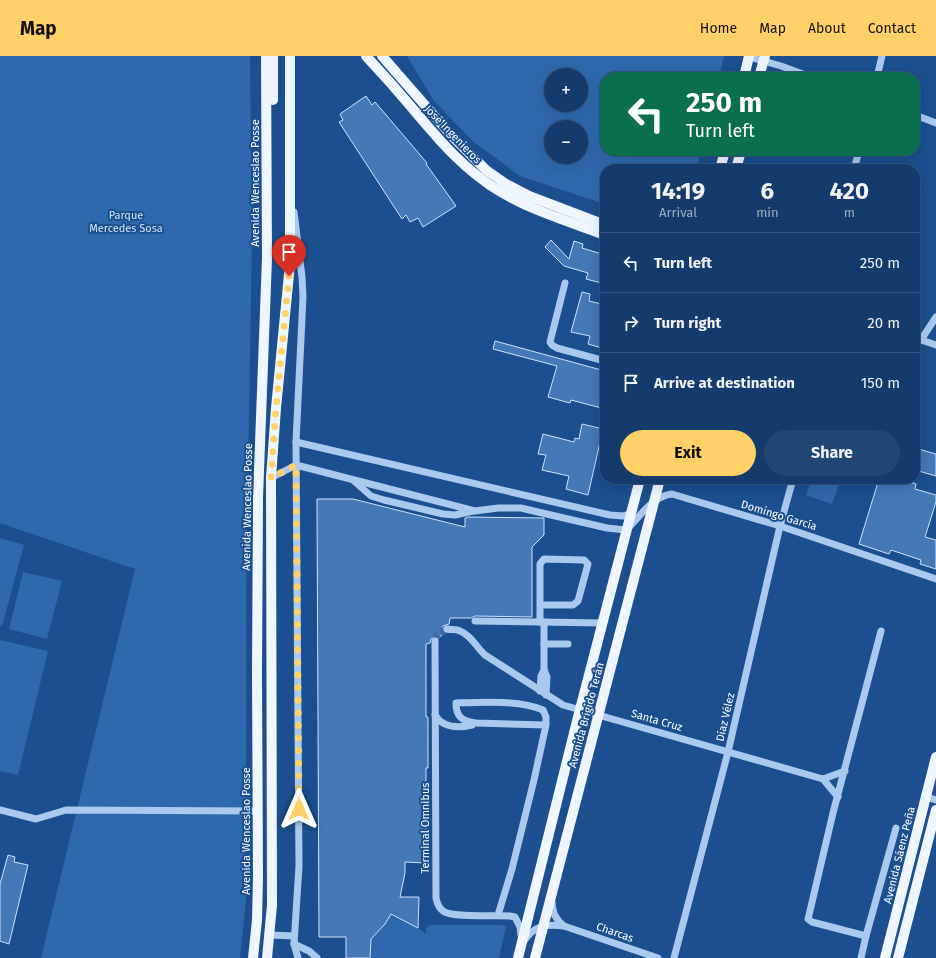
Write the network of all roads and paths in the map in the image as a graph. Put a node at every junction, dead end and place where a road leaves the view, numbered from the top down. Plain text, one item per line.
1 (266, 56) edge
2 (273, 56) edge
3 (290, 56) edge
4 (294, 56) edge
5 (366, 56) edge
6 (382, 56) edge
7 (882, 56) edge
8 (749, 57) edge
9 (764, 59) edge
10 (745, 72) edge
11 (761, 72) edge
12 (797, 72) edge
13 (878, 72) edge
14 (291, 85) junction
15 (920, 117) edge
16 (936, 123) edge
17 (267, 153) junction
18 (290, 186) junction
19 (600, 222) edge
20 (600, 233) edge
21 (565, 283) dead end
22 (936, 317) edge
23 (920, 337) edge
24 (920, 340) edge
25 (936, 345) edge
26 (600, 360) edge
27 (296, 442) junction
28 (296, 465) junction
29 (271, 478) junction
30 (353, 480) junction
31 (639, 484) edge
32 (659, 484) edge
33 (792, 484) edge
34 (655, 500) junction
35 (475, 511) junction
36 (631, 514) junction
37 (780, 526) junction
38 (626, 530) junction
39 (936, 579) edge
40 (540, 605) junction
41 (475, 621) dead end
42 (542, 622) junction
43 (603, 623) junction
44 (447, 630) dead end
45 (881, 631) dead end
46 (434, 641) dead end
47 (544, 644) junction
48 (568, 644) dead end
49 (543, 693) junction
50 (580, 710) junction
51 (435, 715) junction
52 (598, 715) junction
53 (476, 723) junction
54 (546, 725) junction
55 (728, 752) junction
56 (936, 757) edge
57 (845, 771) junction
58 (823, 779) junction
59 (838, 797) junction
60 (926, 797) junction
61 (936, 800) edge
62 (0, 810) edge
63 (936, 810) edge
64 (258, 811) junction
65 (896, 828) dead end
66 (551, 895) junction
67 (498, 915) junction
68 (543, 926) junction
69 (564, 926) junction
70 (270, 935) junction
71 (294, 936) junction
72 (866, 936) junction
73 (294, 944) junction
74 (522, 944) junction
75 (253, 958) edge
76 (267, 958) edge
77 (298, 958) edge
78 (317, 958) edge
79 (518, 958) edge
80 (535, 958) edge
81 (658, 958) edge
82 (674, 958) edge
83 (861, 958) edge
84 (885, 958) edge
85 (898, 958) edge

1 - 17 main road, Avenida Wenceslao Posse
2 - 17 main road
3 - 14 main road
4 - 14 main road
5 - 20 main road, José Ingenieros
6 - 19 main road, José Ingenieros
7 - 13 street
8 - 9 street
8 - 10 main road
9 - 11 main road
9 - 12 street
14 - 18 main road
15 - 16 street
17 - 64 main road, Avenida Wenceslao Posse
18 - 27 street
18 - 29 main road
21 - 26 street
22 - 23 street
24 - 25 street
27 - 28 street
27 - 36 street
28 - 29 street
28 - 30 street
28 - 71 street
29 - 70 main road
30 - 35 street
30 - 35 street
31 - 36 main road, Avenida Brígido Terán
32 - 34 main road, Avenida Brígido Terán
33 - 37 street, Díaz Vélez
34 - 37 street, Domingo García
34 - 38 street, Domingo García
34 - 52 main road, Avenida Brígido Terán
35 - 38 street
36 - 38 main road, Avenida Brígido Terán
37 - 39 street, Domingo García
37 - 55 street, Díaz Vélez
38 - 43 main road, Avenida Brígido Terán
40 - 40 street
40 - 42 street
41 - 42 street
42 - 43 street
42 - 47 street
43 - 50 main road, Avenida Brígido Terán
44 - 49 street
45 - 57 street
46 - 51 street, Terminal Omnibus
47 - 48 street
47 - 49 street
49 - 50 street
50 - 52 street, Santa Cruz
50 - 74 main road, Avenida Brígido Terán
51 - 53 street
51 - 67 street, Terminal Omnibus
52 - 55 street, Santa Cruz
52 - 66 main road, Avenida Brígido Terán
53 - 54 street
53 - 54 street
54 - 67 street
55 - 58 street, Santa Cruz
55 - 82 street, Díaz Vélez
56 - 60 main road, Avenida Sáenz Peña
57 - 58 street
57 - 59 street
58 - 59 street
59 - 72 street
60 - 61 street
60 - 84 main road, Avenida Sáenz Peña
62 - 64 street
63 - 85 main road
64 - 75 main road, Avenida Wenceslao Posse
65 - 72 street
66 - 68 main road, Avenida Brígido Terán
66 - 69 street
67 - 74 street, Terminal Omnibus
68 - 69 street, Charcas
68 - 74 street
68 - 80 main road, Avenida Brígido Terán
69 - 81 street, Charcas
70 - 71 street
70 - 76 main road
71 - 73 street
72 - 83 street
73 - 77 street
73 - 78 street
74 - 79 main road, Avenida Brígido Terán

